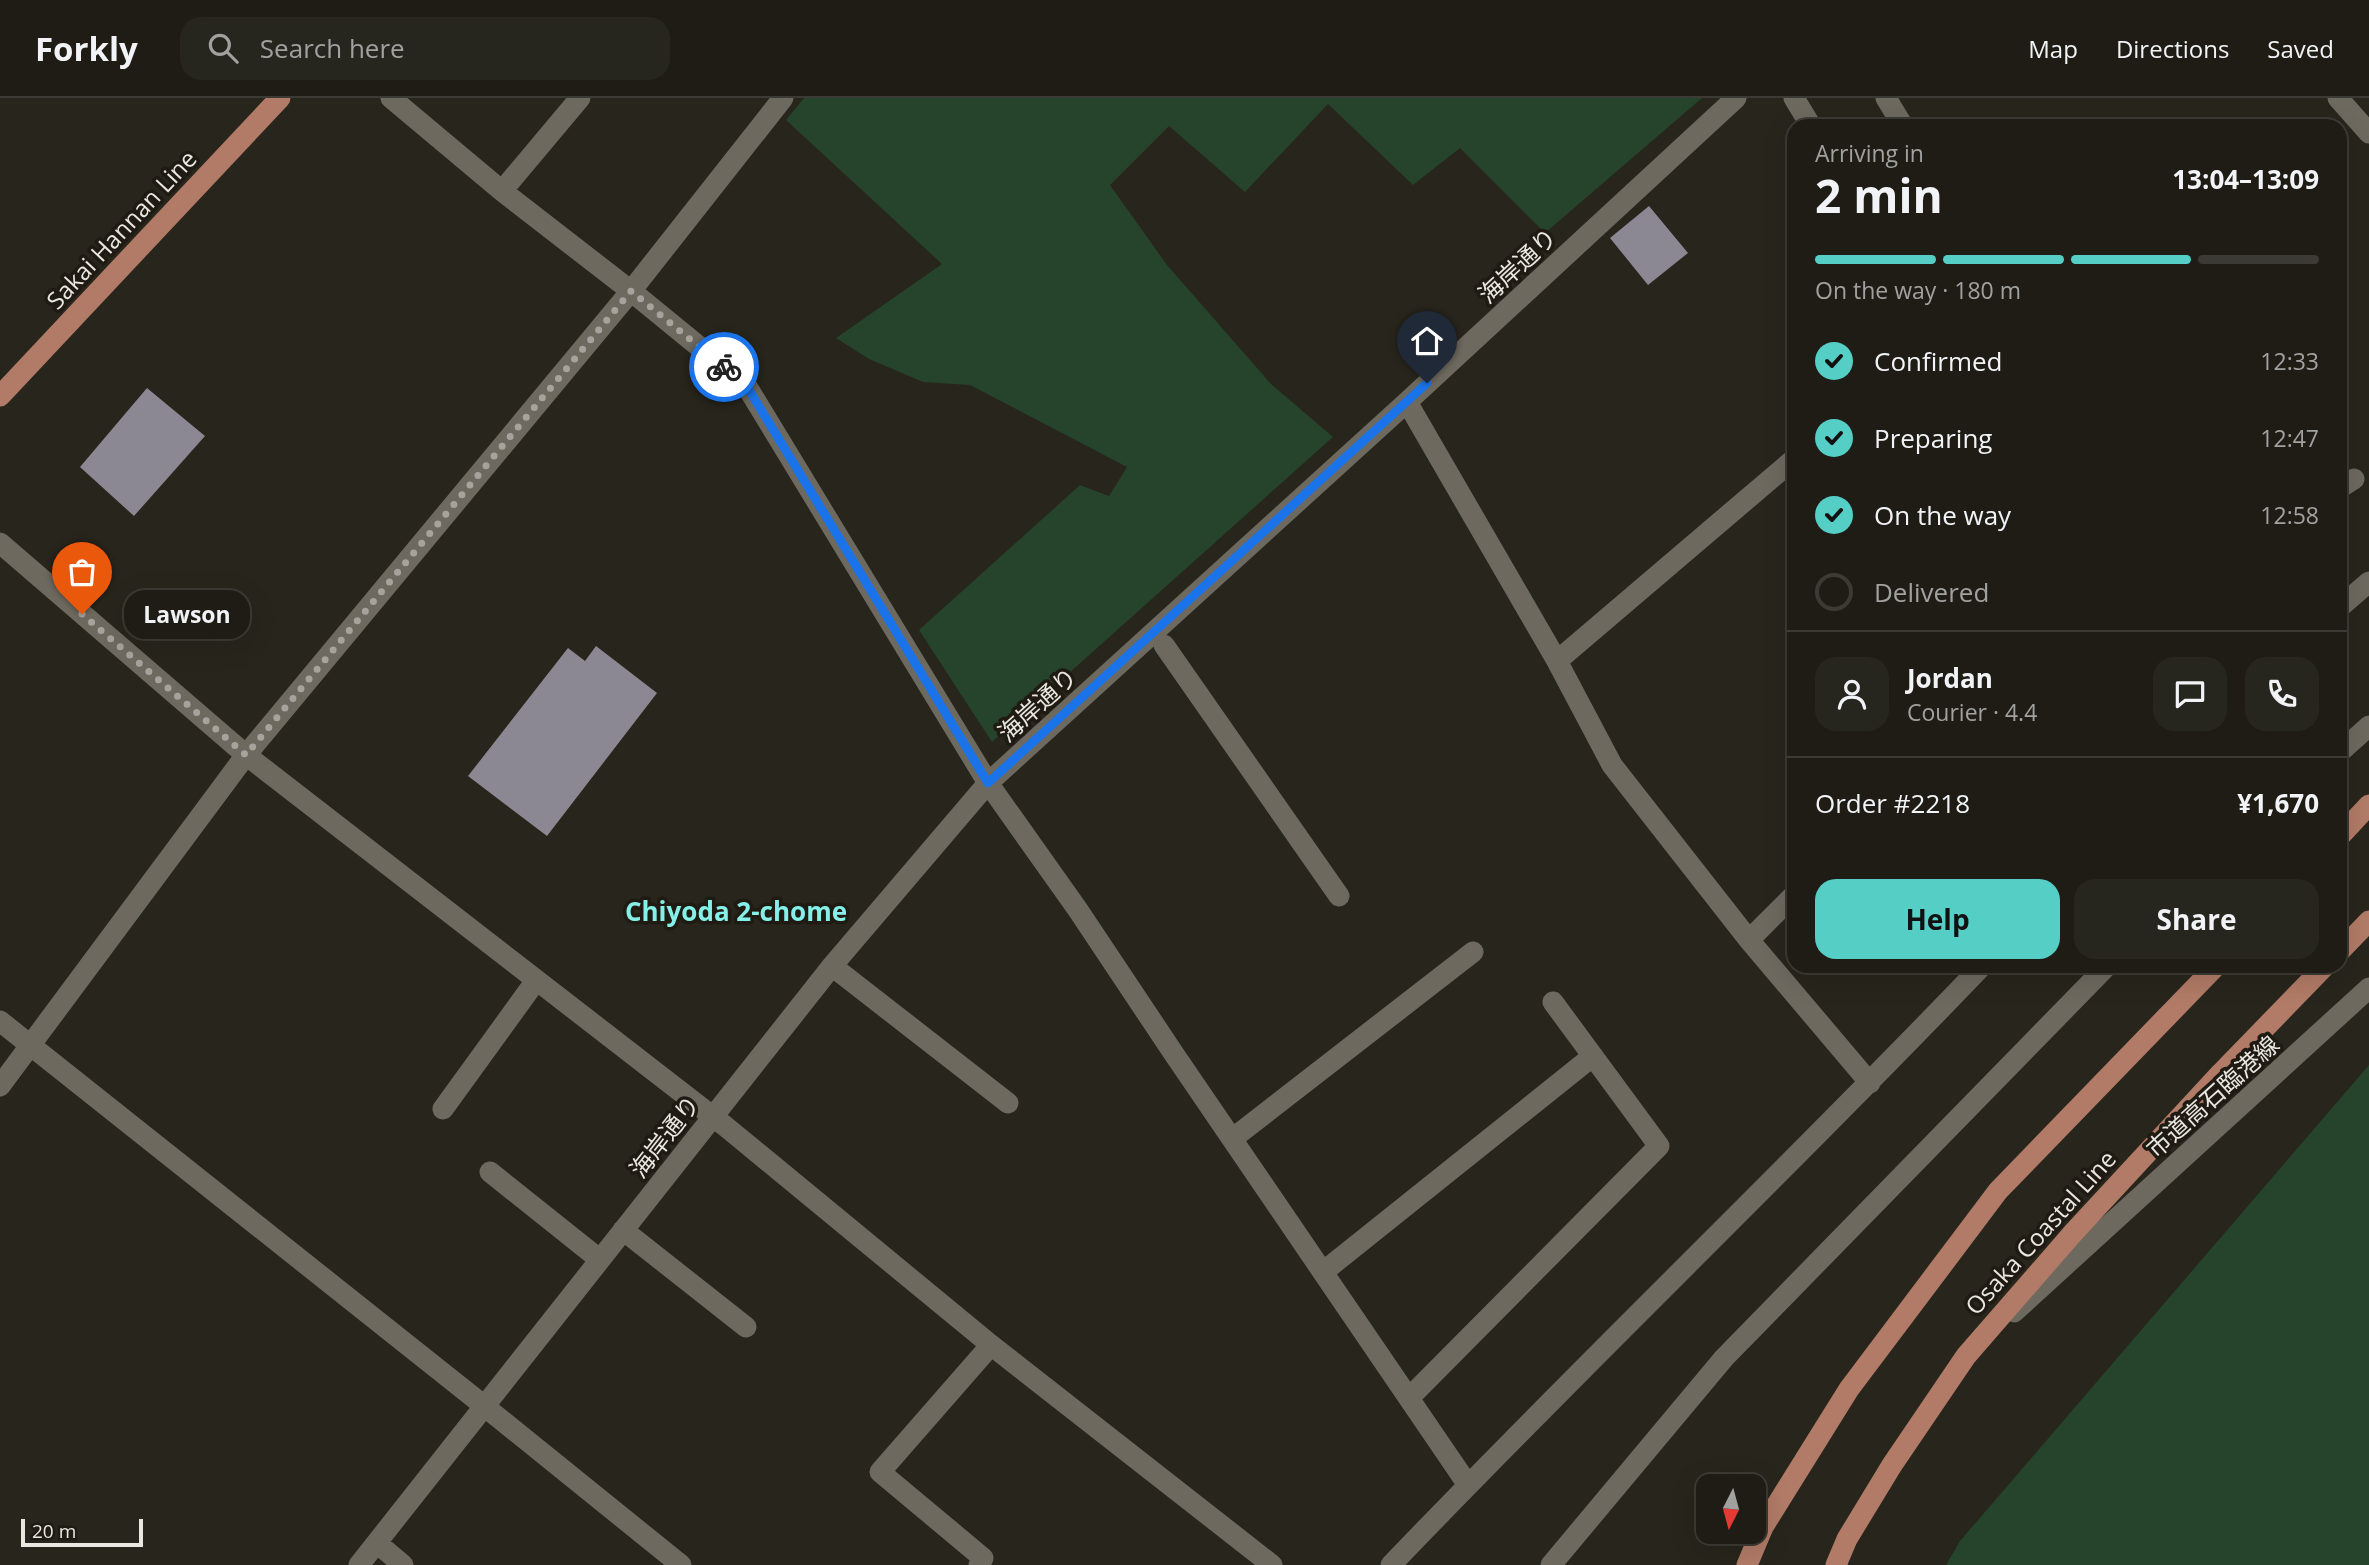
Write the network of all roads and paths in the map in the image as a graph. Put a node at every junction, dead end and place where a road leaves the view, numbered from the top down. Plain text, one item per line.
1 (280, 98) edge
2 (391, 98) edge
3 (580, 98) edge
4 (783, 98) edge
5 (1794, 98) edge
6 (1886, 98) edge
7 (2338, 98) edge
8 (1726, 101) edge
9 (1807, 119) edge
10 (1899, 119) edge
11 (2369, 133) edge
12 (502, 191) junction
13 (631, 291) junction
14 (0, 396) edge
15 (1407, 402) junction
16 (1787, 465) edge
17 (0, 543) edge
18 (2369, 582) edge
19 (2347, 601) edge
20 (1164, 645) dead end
21 (1557, 661) junction
22 (2369, 726) edge
23 (2347, 746) edge
24 (246, 755) junction
25 (988, 783) junction
26 (2369, 805) edge
27 (2347, 829) edge
28 (1339, 897) dead end
29 (1787, 902) edge
30 (2369, 921) edge
31 (1749, 940) junction
32 (2347, 944) edge
33 (1473, 953) dead end
34 (832, 966) junction
35 (1975, 973) edge
36 (2100, 973) edge
37 (2209, 973) edge
38 (2318, 973) edge
39 (536, 982) junction
40 (2369, 988) edge
41 (1553, 1002) dead end
42 (0, 1021) edge
43 (32, 1046) junction
44 (1593, 1056) junction
45 (1870, 1083) junction
46 (0, 1086) edge
47 (1008, 1103) dead end
48 (443, 1109) dead end
49 (712, 1116) junction
50 (1232, 1139) junction
51 (490, 1171) dead end
52 (623, 1230) junction
53 (599, 1259) junction
54 (1323, 1272) junction
55 (746, 1327) dead end
56 (990, 1345) junction
57 (1966, 1356) junction
58 (1409, 1398) junction
59 (486, 1407) junction
60 (1468, 1485) junction
61 (377, 1543) junction
62 (1260, 1562) edge
63 (359, 1565) edge
64 (403, 1565) edge
65 (681, 1565) edge
66 (979, 1565) edge
67 (1391, 1565) edge
68 (1551, 1565) edge
69 (1747, 1565) edge
70 (1836, 1565) edge

1 - 14 main road, Sakai Hannan Line
2 - 12 street
3 - 12 street
4 - 13 street
5 - 9 street
6 - 10 street
7 - 11 street
8 - 15 street, 海岸通り
12 - 13 street
13 - 24 street
13 - 25 street
15 - 21 street
15 - 25 street, 海岸通り
16 - 21 street
17 - 24 street
18 - 19 street
20 - 28 street
21 - 31 street
22 - 23 street
24 - 39 street
24 - 43 street
25 - 34 street, 海岸通り
25 - 50 street
26 - 27 main road
29 - 31 street
30 - 32 main road
31 - 45 street
33 - 50 street
34 - 47 street
34 - 49 street, 海岸通り
35 - 45 street
36 - 68 street
37 - 69 main road, Osaka Coastal Line
38 - 57 main road, Osaka Coastal Line
39 - 48 street
39 - 49 street
40 - 57 street, 市道高石臨港線
41 - 44 street
42 - 43 street
43 - 46 street
43 - 59 street
44 - 54 street
44 - 58 street
45 - 60 street
49 - 52 street, 海岸通り
49 - 56 street
50 - 54 street
51 - 53 street
52 - 53 street, 海岸通り
52 - 55 street
53 - 59 street, 海岸通り
54 - 58 street
56 - 62 street
56 - 66 street
57 - 70 main road, Osaka Coastal Line
58 - 60 street
59 - 61 street, 海岸通り
59 - 65 street
60 - 67 street
61 - 63 street, 海岸通り
61 - 64 street

